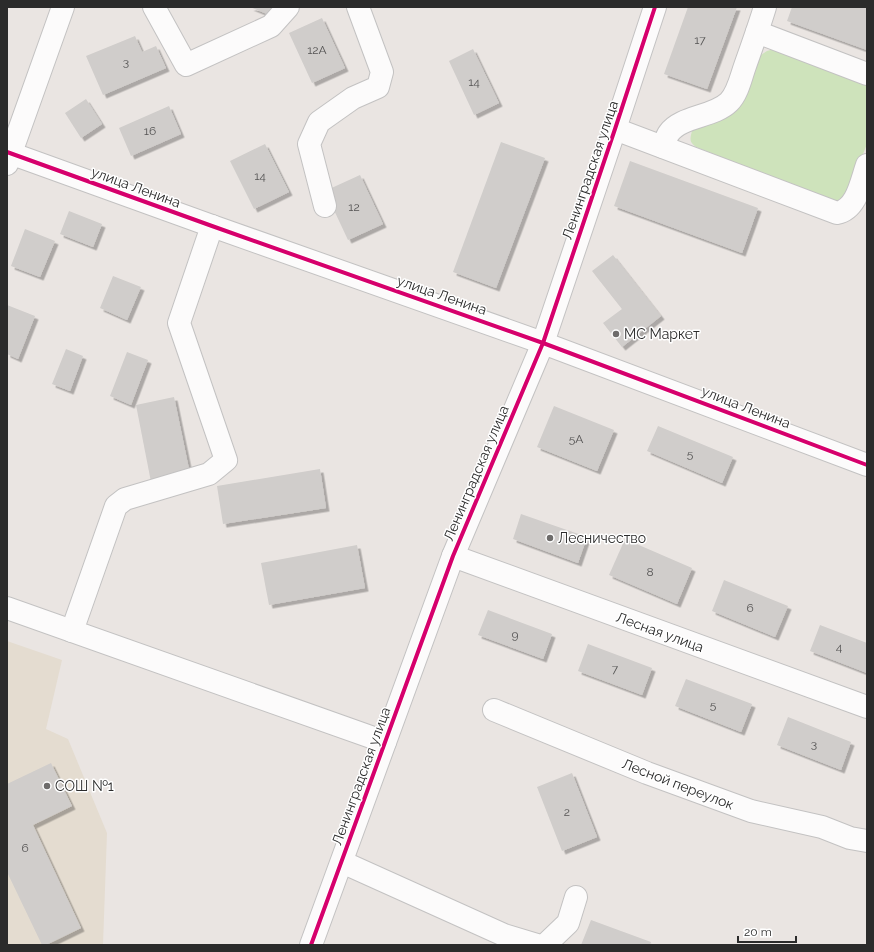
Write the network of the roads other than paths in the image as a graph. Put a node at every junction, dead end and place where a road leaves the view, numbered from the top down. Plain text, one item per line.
1 (63, 7) edge
2 (154, 7) edge
3 (288, 7) edge
4 (358, 7) edge
5 (655, 7) edge
6 (765, 7) edge
7 (757, 32) junction
8 (867, 74) edge
9 (615, 129) junction
10 (663, 147) junction
11 (8, 157) edge
12 (867, 165) edge
13 (325, 206) dead end
14 (212, 226) junction
15 (543, 343) junction
16 (867, 465) edge
17 (452, 556) junction
18 (7, 608) edge
19 (72, 631) junction
20 (867, 707) edge
21 (494, 710) dead end
22 (385, 742) junction
23 (867, 841) edge
24 (342, 862) junction
25 (576, 897) dead end
26 (311, 945) edge
27 (537, 945) edge
28 (545, 945) edge

1 - 11 street
2 - 3 street
4 - 13 street
5 - 9 street, Ленинградская улица
6 - 7 street
7 - 8 street
7 - 10 street
9 - 10 street
9 - 15 street, Ленинградская улица
10 - 12 street
11 - 14 street, улица Ленина
14 - 15 street, улица Ленина
14 - 19 street
15 - 16 street, улица Ленина
15 - 17 street, Ленинградская улица
17 - 20 street, Лесная улица
17 - 22 street, Ленинградская улица
18 - 19 street
19 - 22 street
21 - 23 street, Лесной переулок
22 - 24 street, Ленинградская улица
24 - 26 street, Ленинградская улица
24 - 27 street
25 - 28 street

